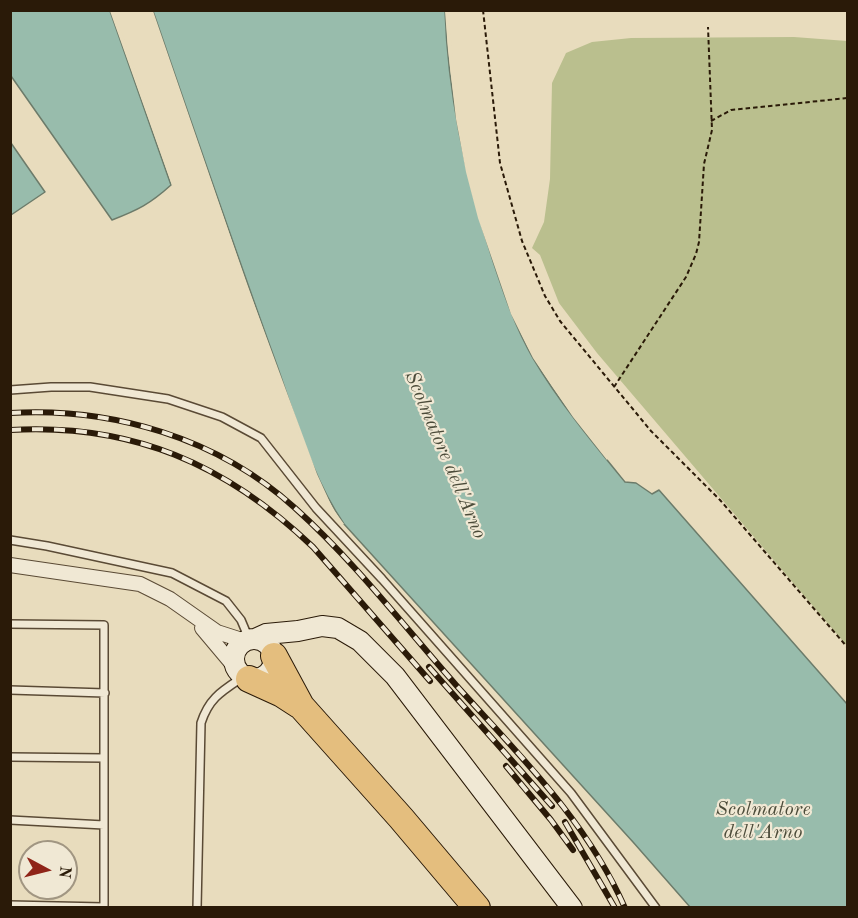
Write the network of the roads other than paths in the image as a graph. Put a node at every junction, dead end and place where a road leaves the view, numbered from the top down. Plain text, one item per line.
1 (10, 390) edge
2 (10, 540) edge
3 (10, 565) edge
4 (193, 617) junction
5 (10, 624) edge
6 (298, 631) junction
7 (250, 640) junction
8 (273, 655) junction
9 (244, 676) junction
10 (10, 690) edge
11 (105, 693) junction
12 (301, 706) junction
13 (10, 757) edge
14 (105, 758) junction
15 (10, 820) edge
16 (104, 825) junction
17 (10, 905) edge
18 (197, 908) edge
19 (477, 908) edge
20 (572, 908) edge
21 (656, 908) edge

1 - 21 lane
2 - 7 lane
3 - 4 street
4 - 7 street
4 - 9 street
5 - 11 lane
6 - 7 street
6 - 8 street
6 - 20 street
7 - 8 street
7 - 9 street
8 - 9 street
8 - 12 highway
9 - 12 highway
9 - 18 lane
10 - 11 lane
11 - 14 lane
12 - 19 highway
13 - 14 lane
14 - 16 lane
15 - 16 lane
16 - 17 lane

